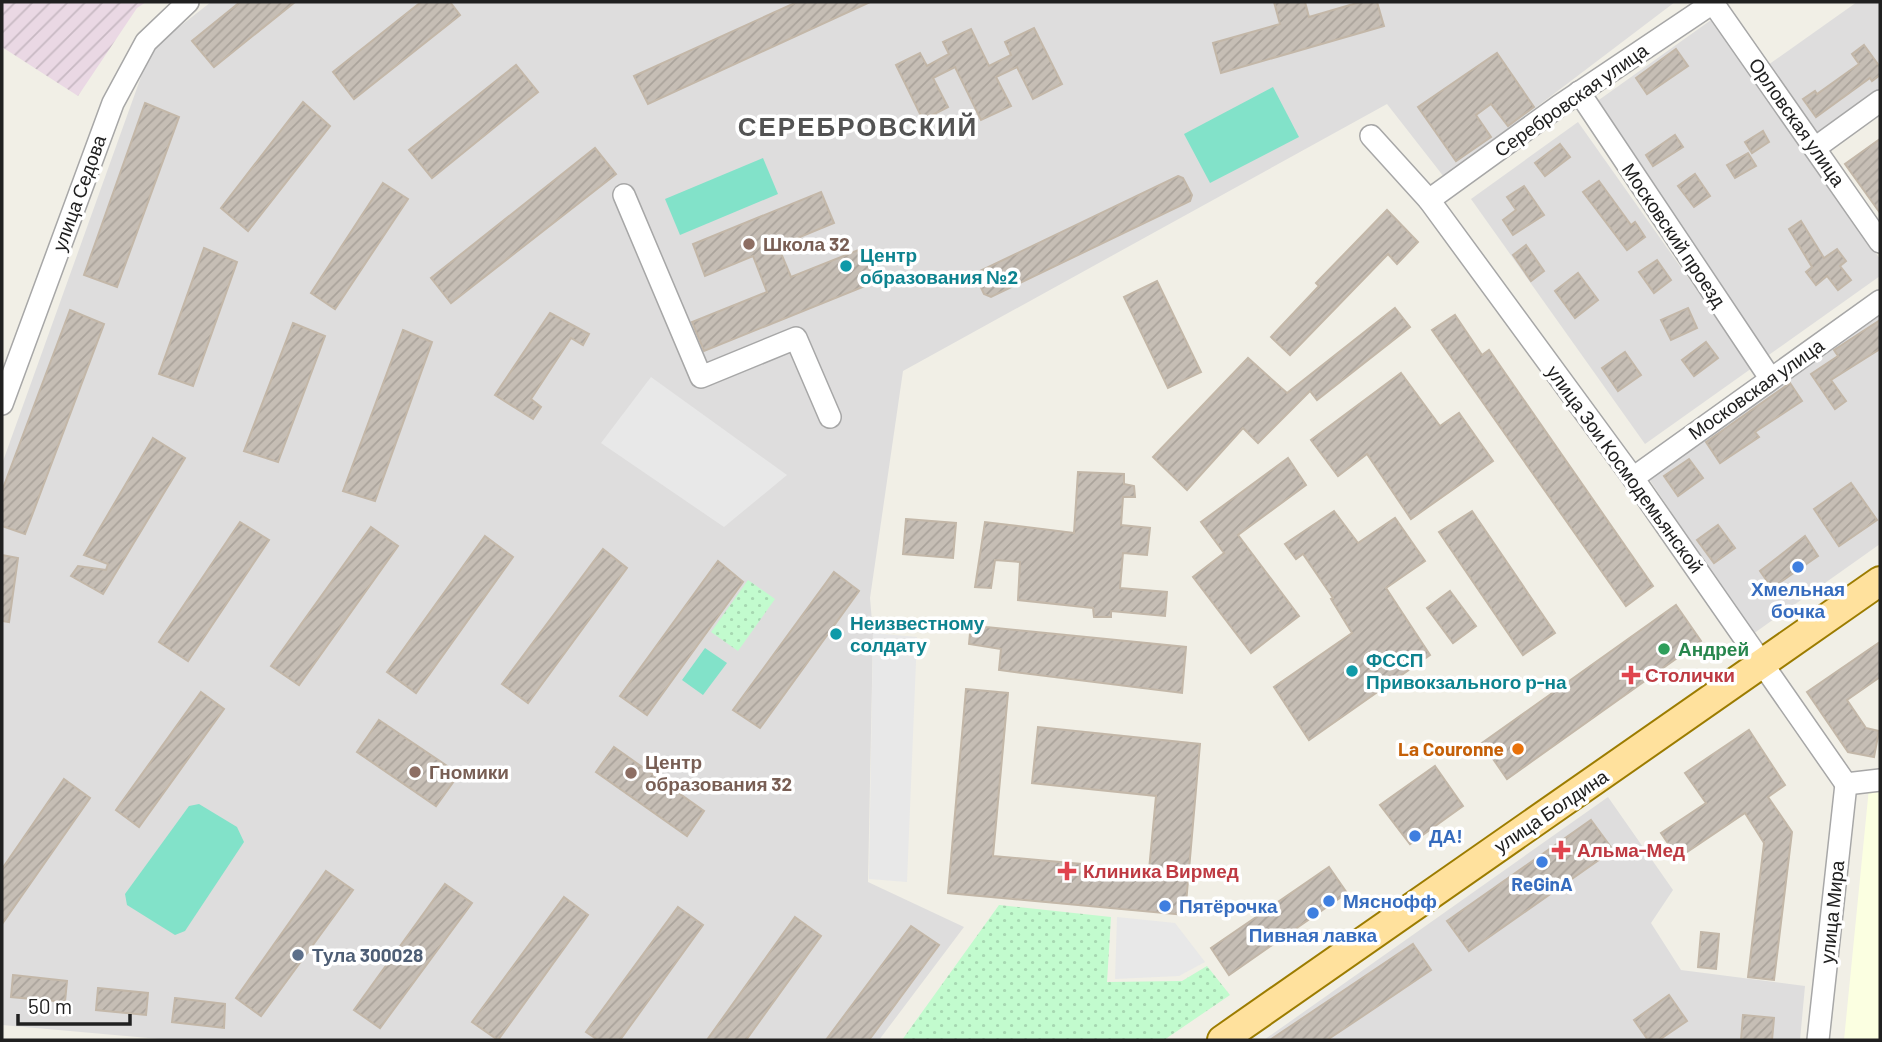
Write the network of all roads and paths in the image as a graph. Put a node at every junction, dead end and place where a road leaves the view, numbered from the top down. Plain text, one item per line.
1 (188, 2) edge
2 (1714, 2) edge
3 (1579, 92) junction
4 (1880, 101) edge
5 (1371, 136) dead end
6 (1815, 148) junction
7 (624, 195) dead end
8 (1429, 200) junction
9 (1880, 242) edge
10 (1880, 301) edge
11 (1770, 378) junction
12 (2, 404) edge
13 (830, 417) dead end
14 (1633, 478) junction
15 (1880, 581) edge
16 (1763, 665) junction
17 (1880, 780) edge
18 (1846, 784) junction
19 (1222, 1040) edge
20 (1818, 1040) edge

1 - 12 street, улица Седова
2 - 3 street, Серебровская улица
2 - 6 street, Орловская улица
3 - 8 street, Серебровская улица
3 - 11 street, Московский проезд
4 - 6 street
5 - 8 street, улица Зои Космодемьянской
6 - 9 street, Орловская улица
7 - 13 street
8 - 14 street, улица Зои Космодемьянской
10 - 11 street, Московская улица
11 - 14 street, Московская улица
14 - 16 street, улица Зои Космодемьянской
15 - 16 main road, улица Болдина
16 - 18 street, улица Зои Космодемьянской
16 - 19 main road, улица Болдина
17 - 18 street
18 - 20 street, улица Мира

